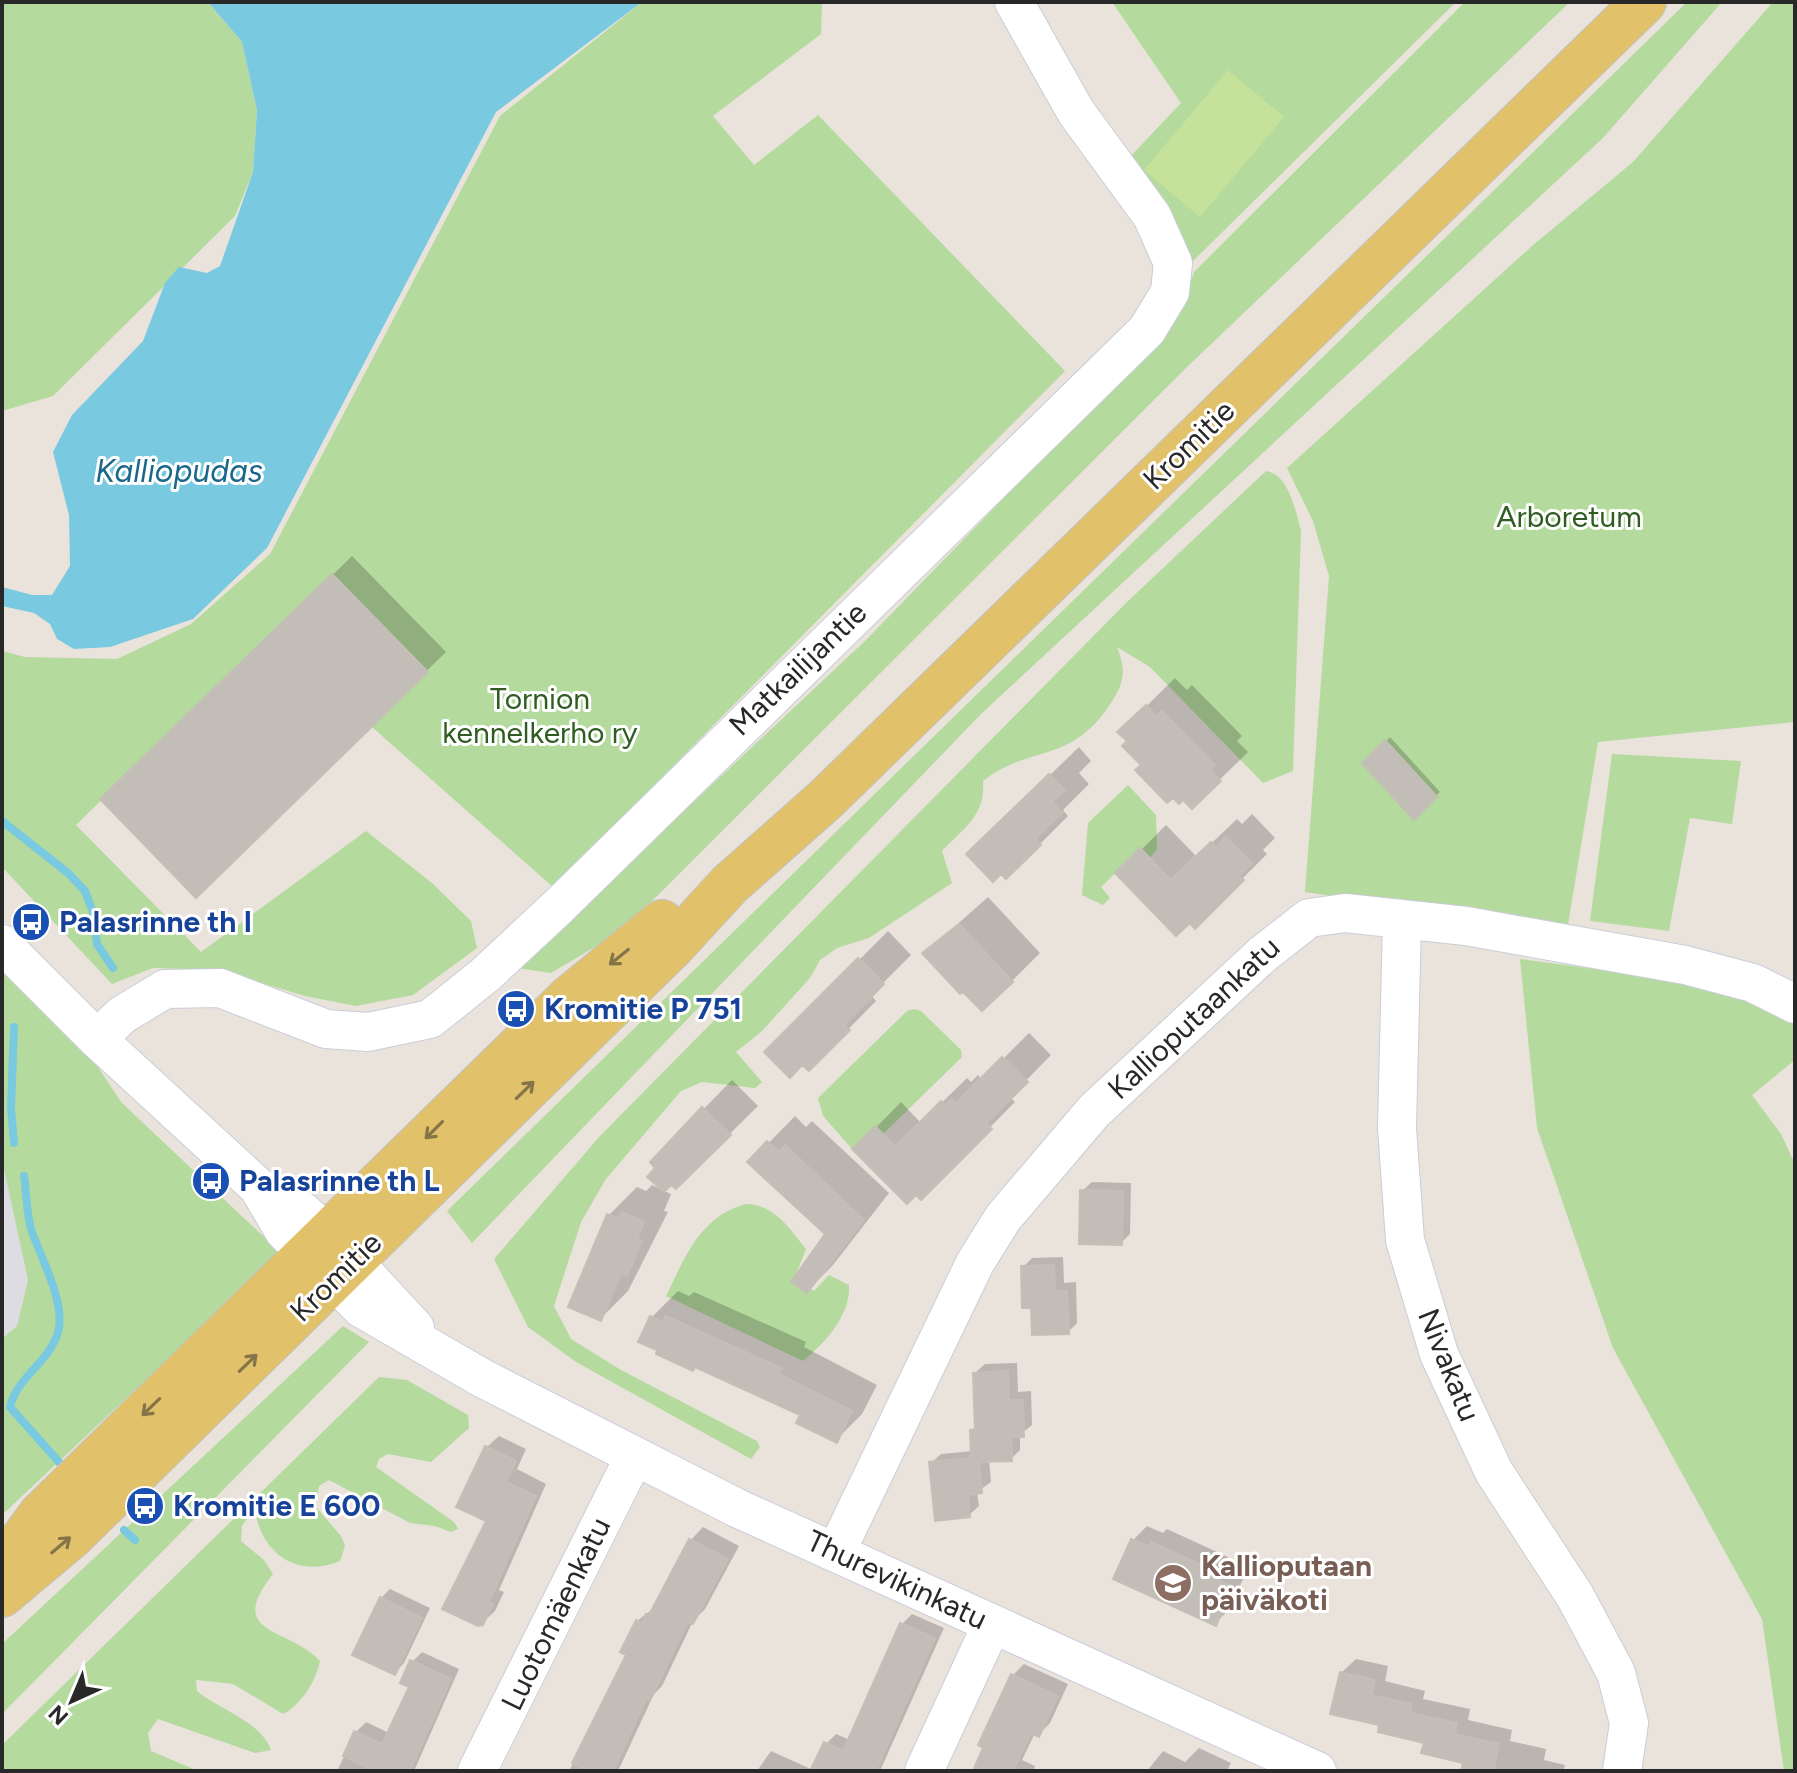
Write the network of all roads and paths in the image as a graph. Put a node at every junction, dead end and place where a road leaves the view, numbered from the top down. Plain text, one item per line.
1 (1014, 2) edge
2 (1644, 2) edge
3 (1402, 921) junction
4 (2, 944) edge
5 (1795, 1004) edge
6 (97, 1039) junction
7 (330, 1257) junction
8 (634, 1457) junction
9 (836, 1552) junction
10 (2, 1567) edge
11 (2, 1595) edge
12 (992, 1624) junction
13 (1295, 1766) edge
14 (477, 1771) edge
15 (924, 1771) edge
16 (1622, 1771) edge

1 - 6 street, Matkailijantie
2 - 7 main road, Kromitie
3 - 5 street, Kallioputaankatu
3 - 9 street, Kallioputaankatu
3 - 16 street, Nivakatu
4 - 6 street, Thurevikinkatu
6 - 7 street, Thurevikinkatu
7 - 8 street, Thurevikinkatu
7 -> 10 main road, Kromitie
11 -> 7 main road, Kromitie
8 - 9 street, Thurevikinkatu
8 - 14 street, Luotomäenkatu
9 - 12 street, Thurevikinkatu
12 - 13 street, Thurevikinkatu
12 - 15 street

